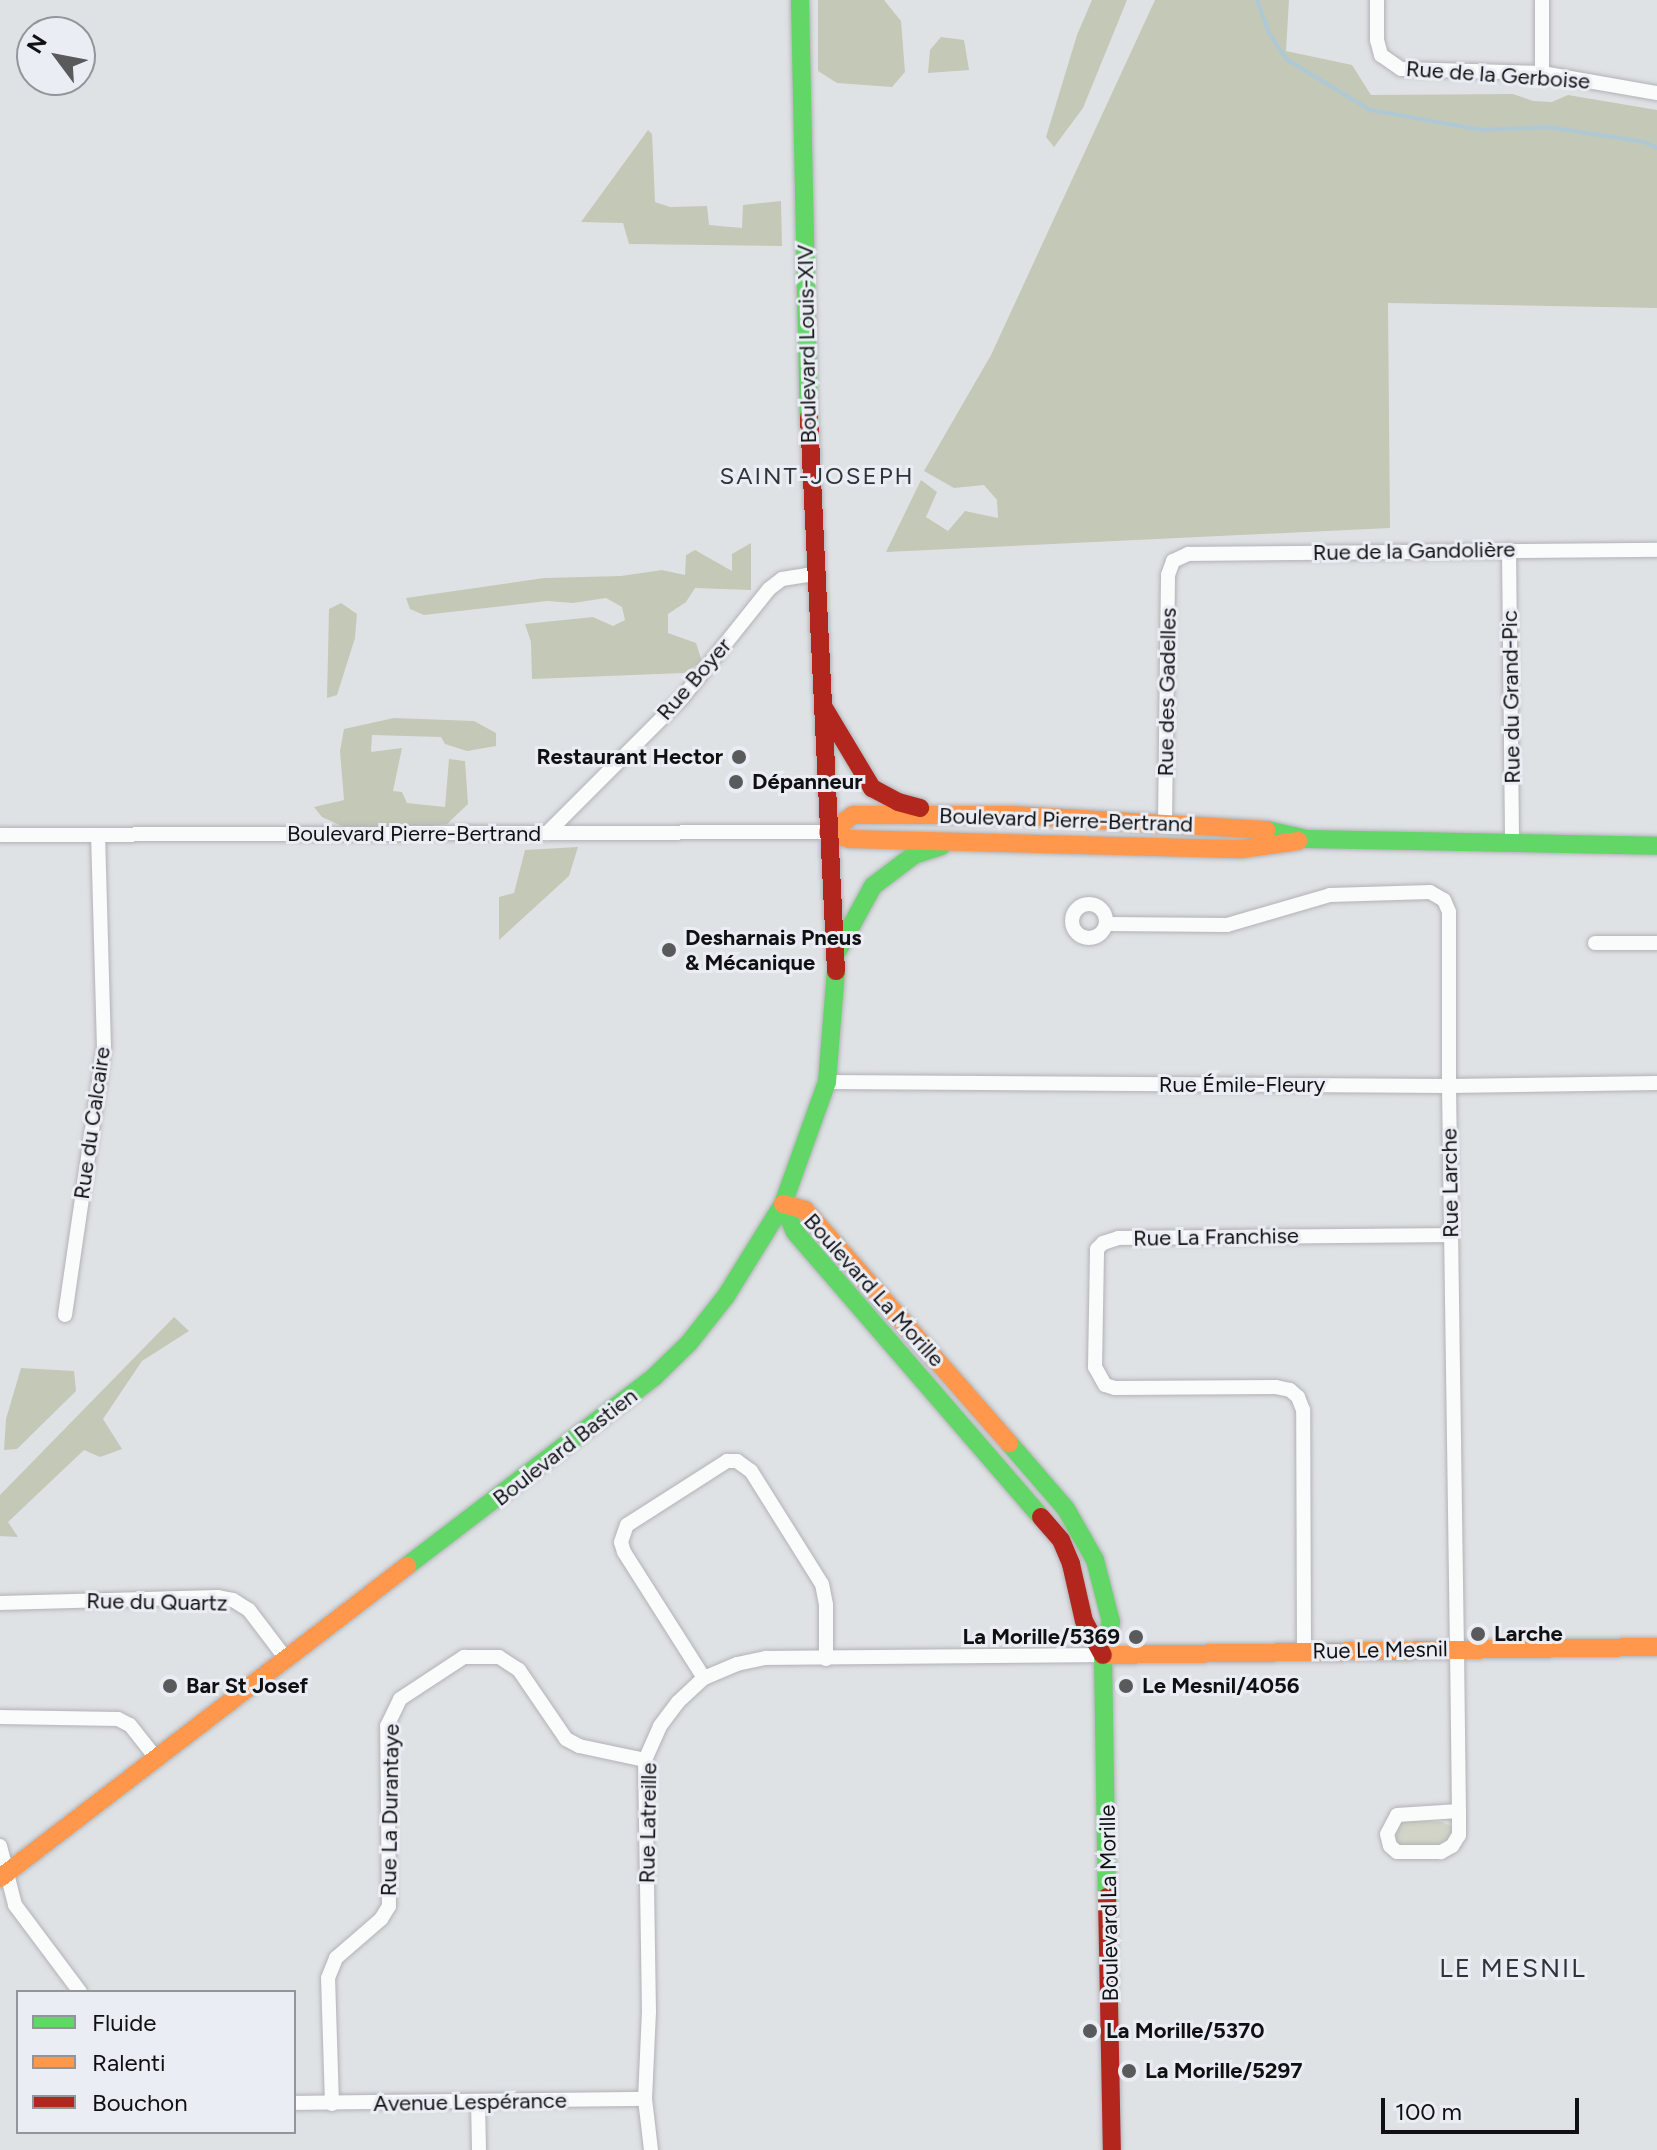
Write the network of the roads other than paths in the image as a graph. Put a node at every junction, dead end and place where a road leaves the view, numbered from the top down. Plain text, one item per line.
1 (800, 0) edge
2 (1377, 0) edge
3 (1542, 0) edge
4 (1542, 73) junction
5 (1657, 93) edge
6 (1509, 550) junction
7 (1657, 550) edge
8 (1173, 561) joint
9 (814, 574) junction
10 (821, 702) junction
11 (947, 815) junction
12 (1165, 823) junction
13 (828, 832) junction
14 (547, 833) junction
15 (0, 835) edge
16 (98, 835) junction
17 (1307, 839) junction
18 (961, 841) junction
19 (1512, 845) junction
20 (1657, 846) edge
21 (1106, 924) dead end
22 (1595, 943) dead end
23 (1657, 943) edge
24 (836, 955) junction
25 (827, 1082) junction
26 (1657, 1083) edge
27 (1449, 1086) junction
28 (783, 1204) junction
29 (1451, 1235) junction
30 (65, 1315) dead end
31 (0, 1603) edge
32 (1657, 1647) edge
33 (1457, 1649) junction
34 (1304, 1652) junction
35 (1103, 1655) junction
36 (826, 1659) junction
37 (287, 1660) junction
38 (704, 1678) junction
39 (0, 1717) edge
40 (156, 1758) junction
41 (645, 1760) junction
42 (1459, 1811) junction
43 (0, 1846) edge
44 (5, 1874) edge
45 (79, 1990) edge
46 (645, 2099) junction
47 (478, 2102) junction
48 (296, 2103) edge
49 (332, 2104) junction
50 (479, 2150) edge
51 (651, 2150) edge
52 (1112, 2150) edge

1 - 9 main road, Boulevard Louis-XIV
2 - 4 street, Rue de la Gerboise
3 - 4 street
4 - 5 street, Rue de la Gerboise
6 - 7 street, Rue de la Gandolière
6 - 8 street, Rue de la Gandolière
6 - 19 street, Rue du Grand-Pic
8 - 12 street, Rue des Gadelles
9 - 10 main road, Boulevard Louis-XIV
9 - 14 street, Rue Boyer
10 - 11 main road
10 - 13 main road, Boulevard Louis-XIV
11 - 12 main road, Boulevard Pierre-Bertrand
11 - 13 main road, Boulevard Pierre-Bertrand
12 - 17 main road, Boulevard Pierre-Bertrand
13 - 14 street, Boulevard Pierre-Bertrand
13 - 18 main road, Boulevard Pierre-Bertrand
13 - 24 main road, Boulevard Bastien
14 - 16 street, Boulevard Pierre-Bertrand
15 - 16 street, Boulevard Pierre-Bertrand
16 - 30 street, Rue du Calcaire
17 - 18 main road, Boulevard Pierre-Bertrand
17 - 19 main road, Boulevard Pierre-Bertrand
18 - 24 main road
19 - 20 main road, Boulevard Pierre-Bertrand
21 - 27 street, Rue Larche
22 - 23 street
24 - 25 main road, Boulevard Bastien
25 - 27 street, Rue Émile-Fleury
25 - 28 main road, Boulevard Bastien
26 - 27 street, Rue Émile-Fleury
27 - 29 street, Rue Larche
28 - 35 main road, Boulevard La Morille
28 - 35 main road, Boulevard La Morille
28 - 37 main road, Boulevard Bastien
29 - 33 street, Rue Larche
29 - 34 street, Rue La Franchise
31 - 37 street, Rue du Quartz
32 - 33 main road, Rue Le Mesnil
33 - 34 main road, Rue Le Mesnil
33 - 42 street, Rue Larche
34 - 35 main road, Rue Le Mesnil
35 - 36 street, Rue Latreille
35 - 52 main road, Boulevard La Morille
36 - 38 street, Rue Latreille
36 - 38 street
37 - 40 main road, Boulevard Bastien
38 - 41 street, Rue Latreille
39 - 40 street
40 - 44 main road, Boulevard Bastien
41 - 46 street, Rue Latreille
41 - 49 street, Rue La Durantaye
42 - 42 street, Rue Larche
43 - 44 street
44 - 45 street
46 - 47 street, Avenue Lespérance
46 - 51 street, Rue Latreille
47 - 49 street, Avenue Lespérance
47 - 50 street
48 - 49 street, Avenue Lespérance

